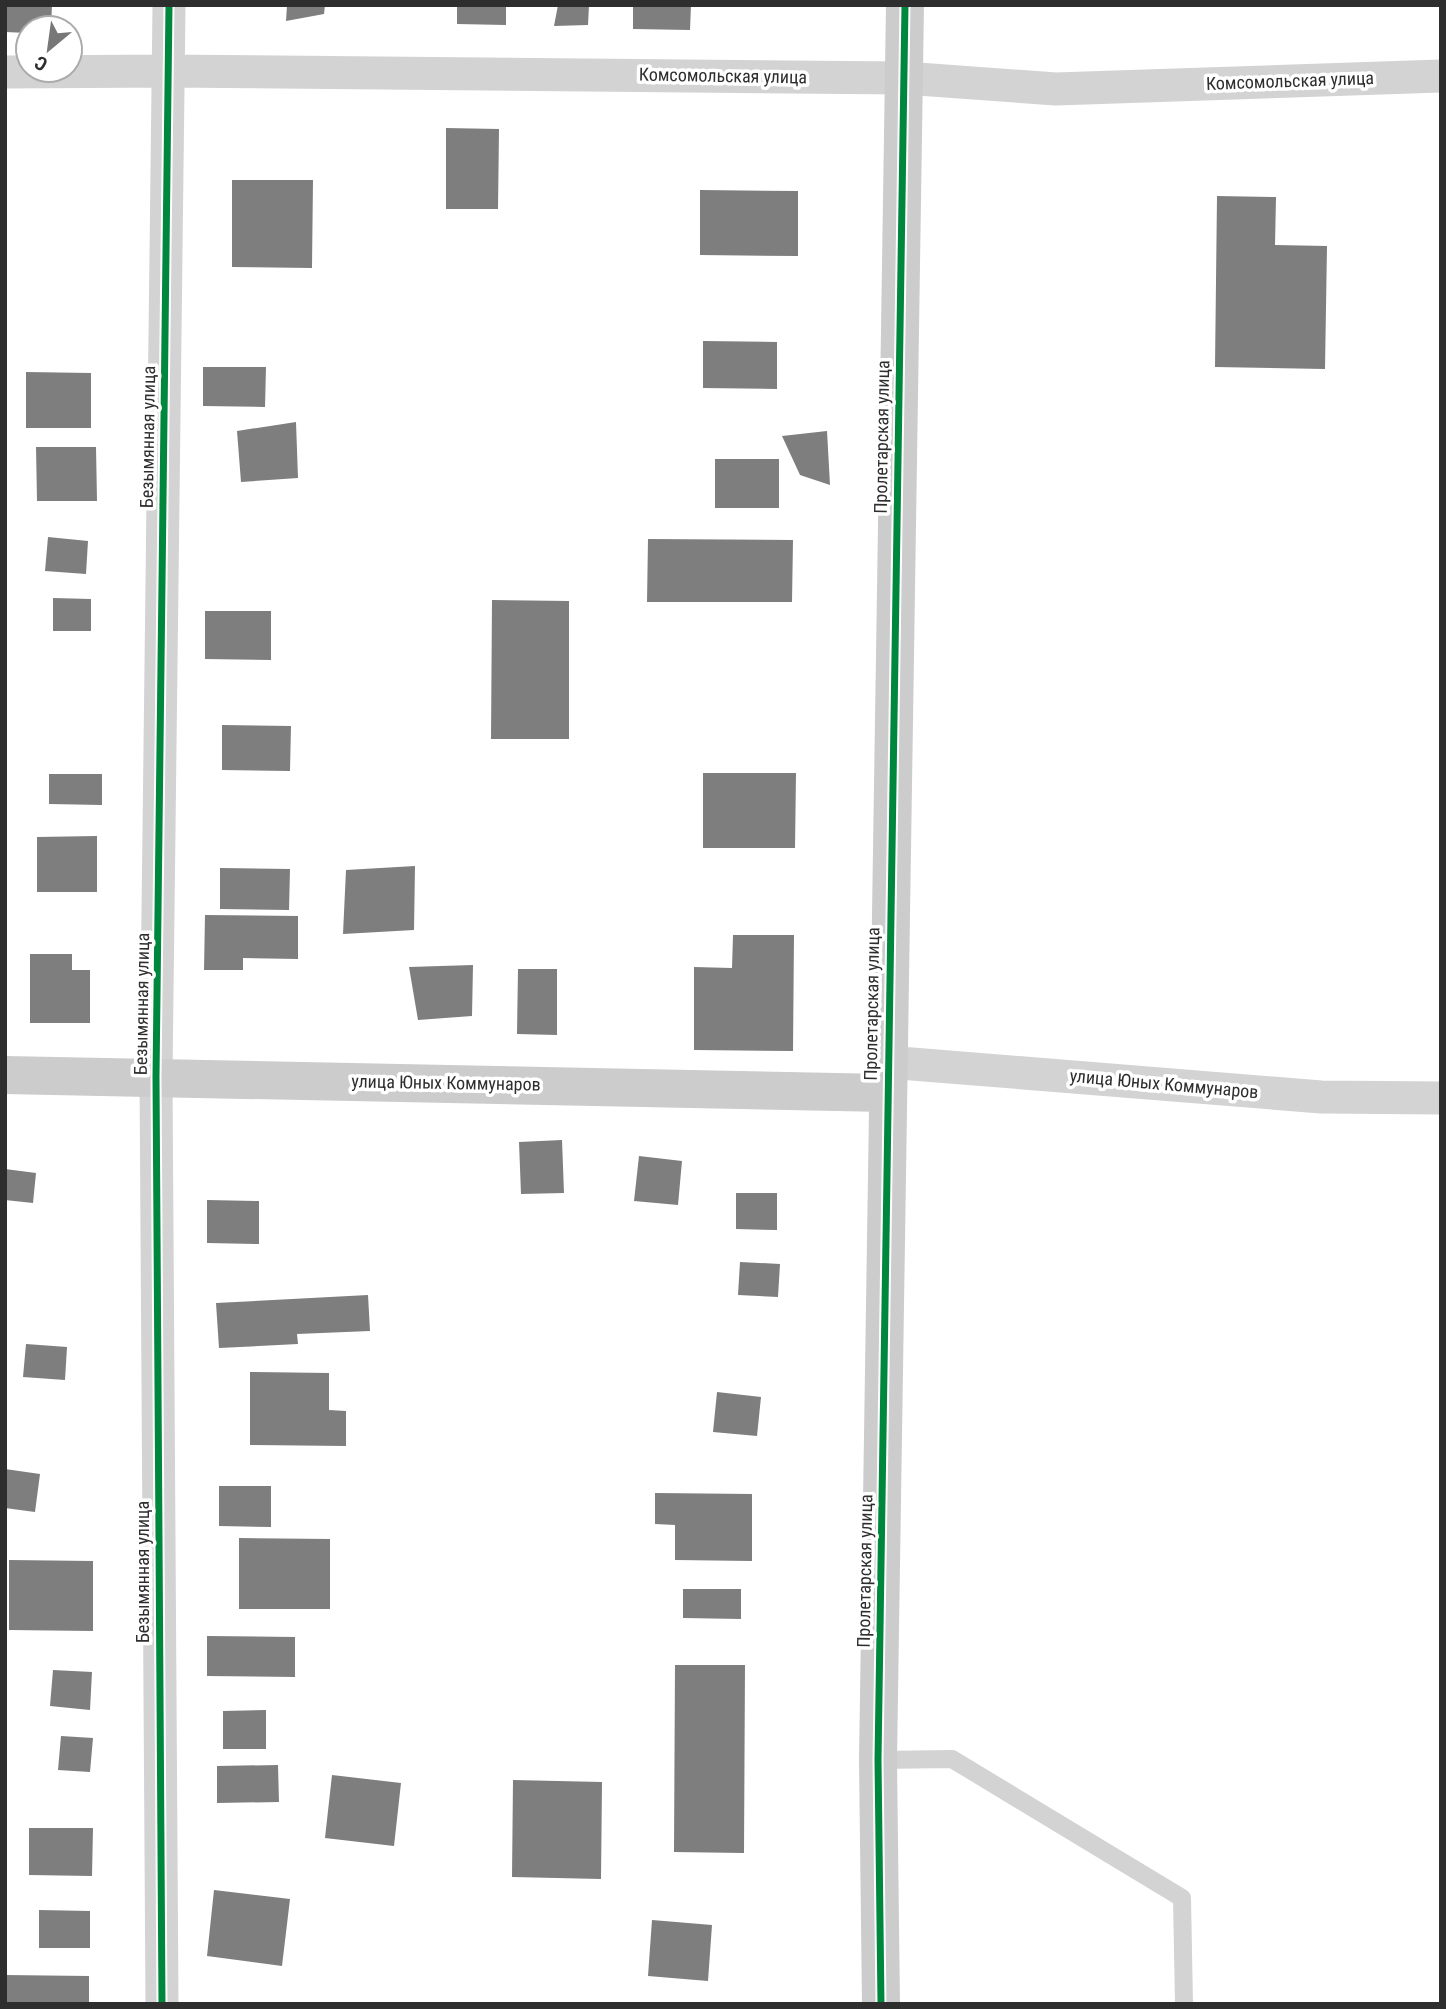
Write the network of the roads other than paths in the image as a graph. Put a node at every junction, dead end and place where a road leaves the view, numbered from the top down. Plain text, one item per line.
1 (169, 5) edge
2 (905, 5) edge
3 (168, 71) junction
4 (5, 72) edge
5 (1441, 76) edge
6 (904, 78) junction
7 (5, 1074) edge
8 (156, 1077) junction
9 (887, 1077) junction
10 (1441, 1098) edge
11 (878, 1760) junction
12 (162, 2004) edge
13 (881, 2004) edge
14 (1184, 2004) edge

1 - 3 street, Безымянная улица
2 - 6 street, Пролетарская улица
3 - 4 street, Комсомольская улица
3 - 6 street, Комсомольская улица
3 - 8 street, Безымянная улица
5 - 6 street, Комсомольская улица
6 - 9 street, Пролетарская улица
7 - 8 street, улица Юных Коммунаров
8 - 9 street, улица Юных Коммунаров
8 - 12 street, Безымянная улица
9 - 10 street, улица Юных Коммунаров
9 - 11 street, Пролетарская улица
11 - 13 street, Пролетарская улица
11 - 14 lane

